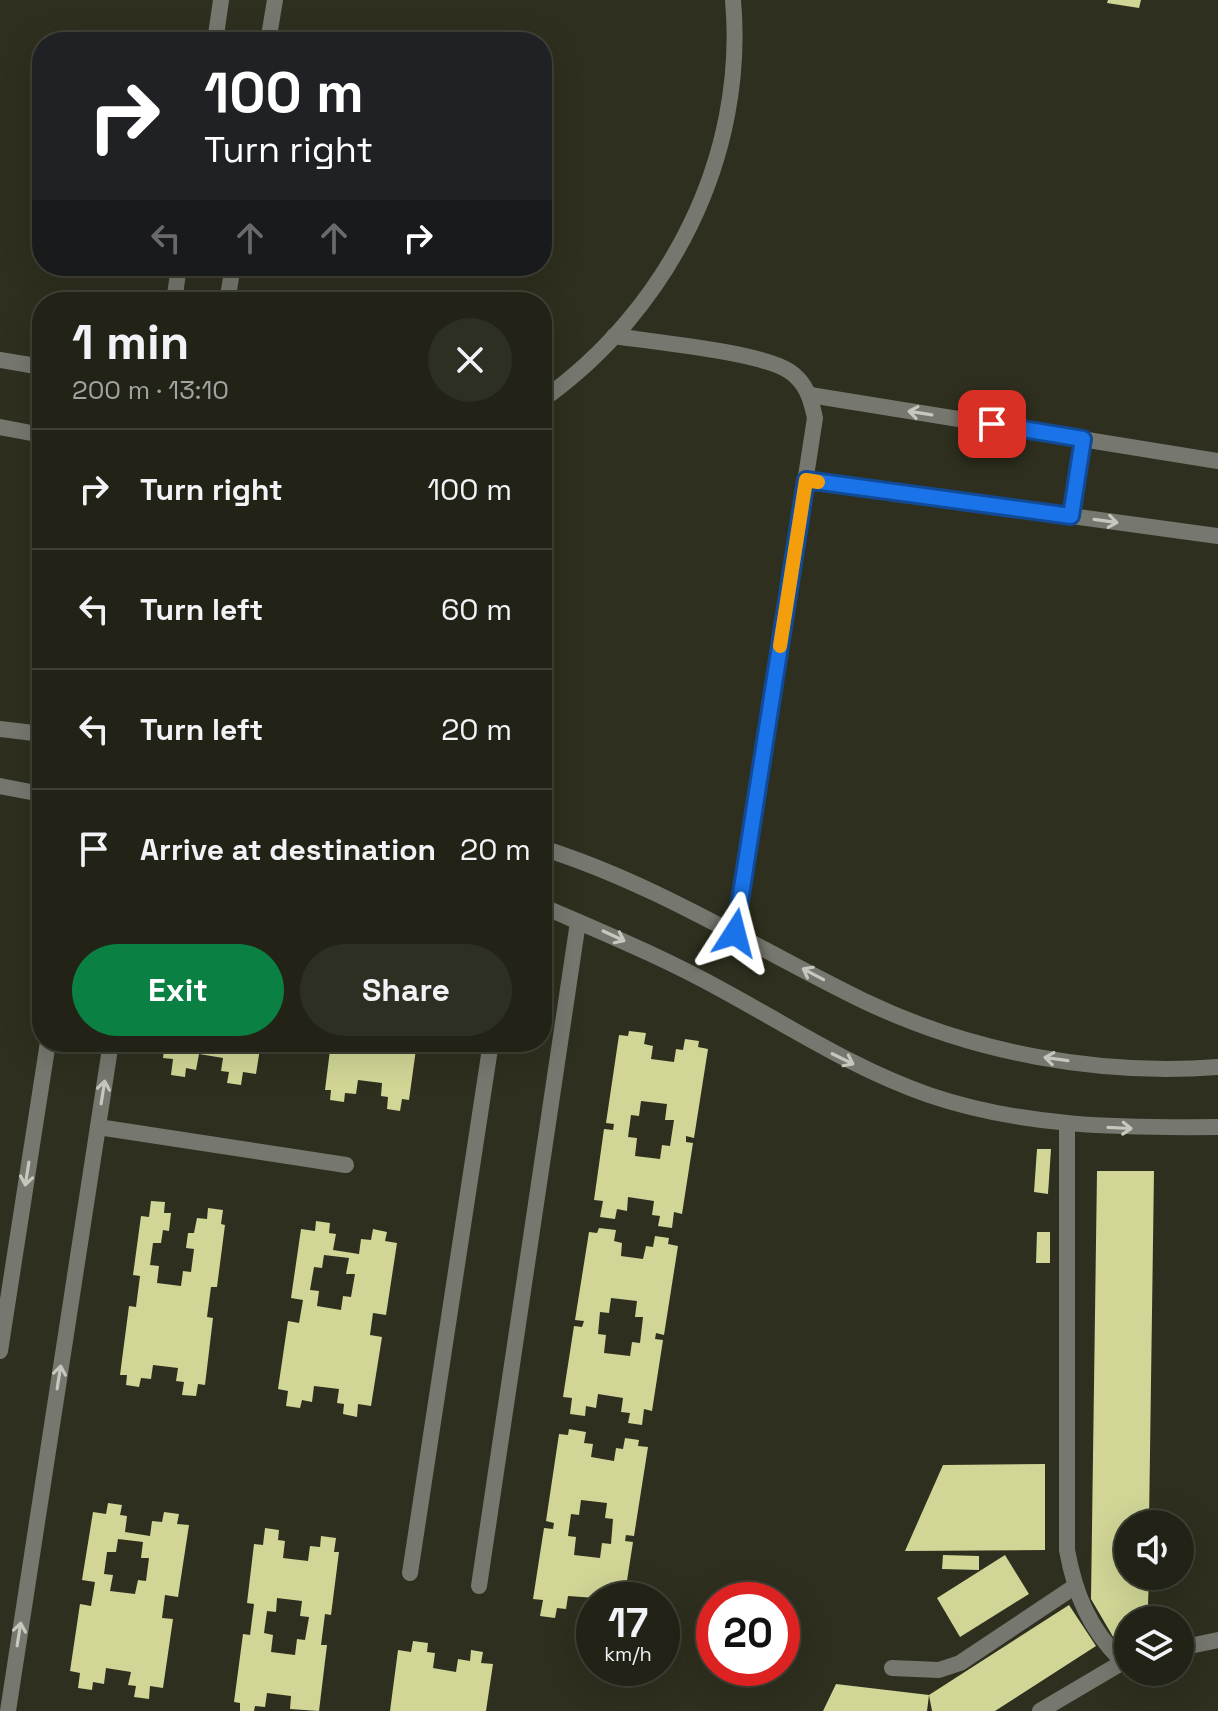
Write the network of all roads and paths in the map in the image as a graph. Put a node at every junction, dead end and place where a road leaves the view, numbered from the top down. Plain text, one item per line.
1 (221, 0) edge
2 (275, 0) edge
3 (733, 0) edge
4 (216, 32) edge
5 (270, 32) edge
6 (614, 336) junction
7 (0, 360) edge
8 (32, 365) edge
9 (552, 392) edge
10 (810, 395) junction
11 (0, 427) edge
12 (32, 433) edge
13 (1083, 439) junction
14 (1218, 461) edge
15 (806, 480) junction
16 (1071, 516) junction
17 (1218, 536) edge
18 (0, 729) edge
19 (32, 733) edge
20 (0, 786) edge
21 (32, 793) edge
22 (552, 851) edge
23 (552, 910) edge
24 (578, 922) junction
25 (735, 933) junction
26 (46, 1052) edge
27 (109, 1052) edge
28 (489, 1052) edge
29 (1218, 1067) edge
30 (1067, 1124) junction
31 (98, 1127) junction
32 (1218, 1127) edge
33 (346, 1165) dead end
34 (0, 1351) edge
35 (410, 1573) dead end
36 (479, 1586) dead end
37 (1074, 1587) junction
38 (1218, 1640) edge
39 (1194, 1645) edge
40 (1114, 1648) edge
41 (1114, 1666) edge
42 (892, 1668) dead end
43 (8, 1711) edge
44 (1040, 1711) edge

1 - 4 street
2 - 5 street
3 - 6 street
6 - 9 street
6 - 10 street
7 - 8 street
13 -> 10 street
10 - 15 street
11 - 12 street
13 - 14 street
13 - 16 street
15 - 16 street
15 - 25 street
16 -> 17 street
18 - 19 street
20 - 21 street
22 - 25 street
23 - 24 street
24 -> 30 street
24 - 36 street
29 -> 25 street
26 -> 34 street
31 -> 27 street
28 - 35 street
30 -> 32 street
30 - 37 street
31 - 33 street
43 -> 31 street
37 - 40 street
37 - 42 street
38 - 39 street
41 - 44 street

